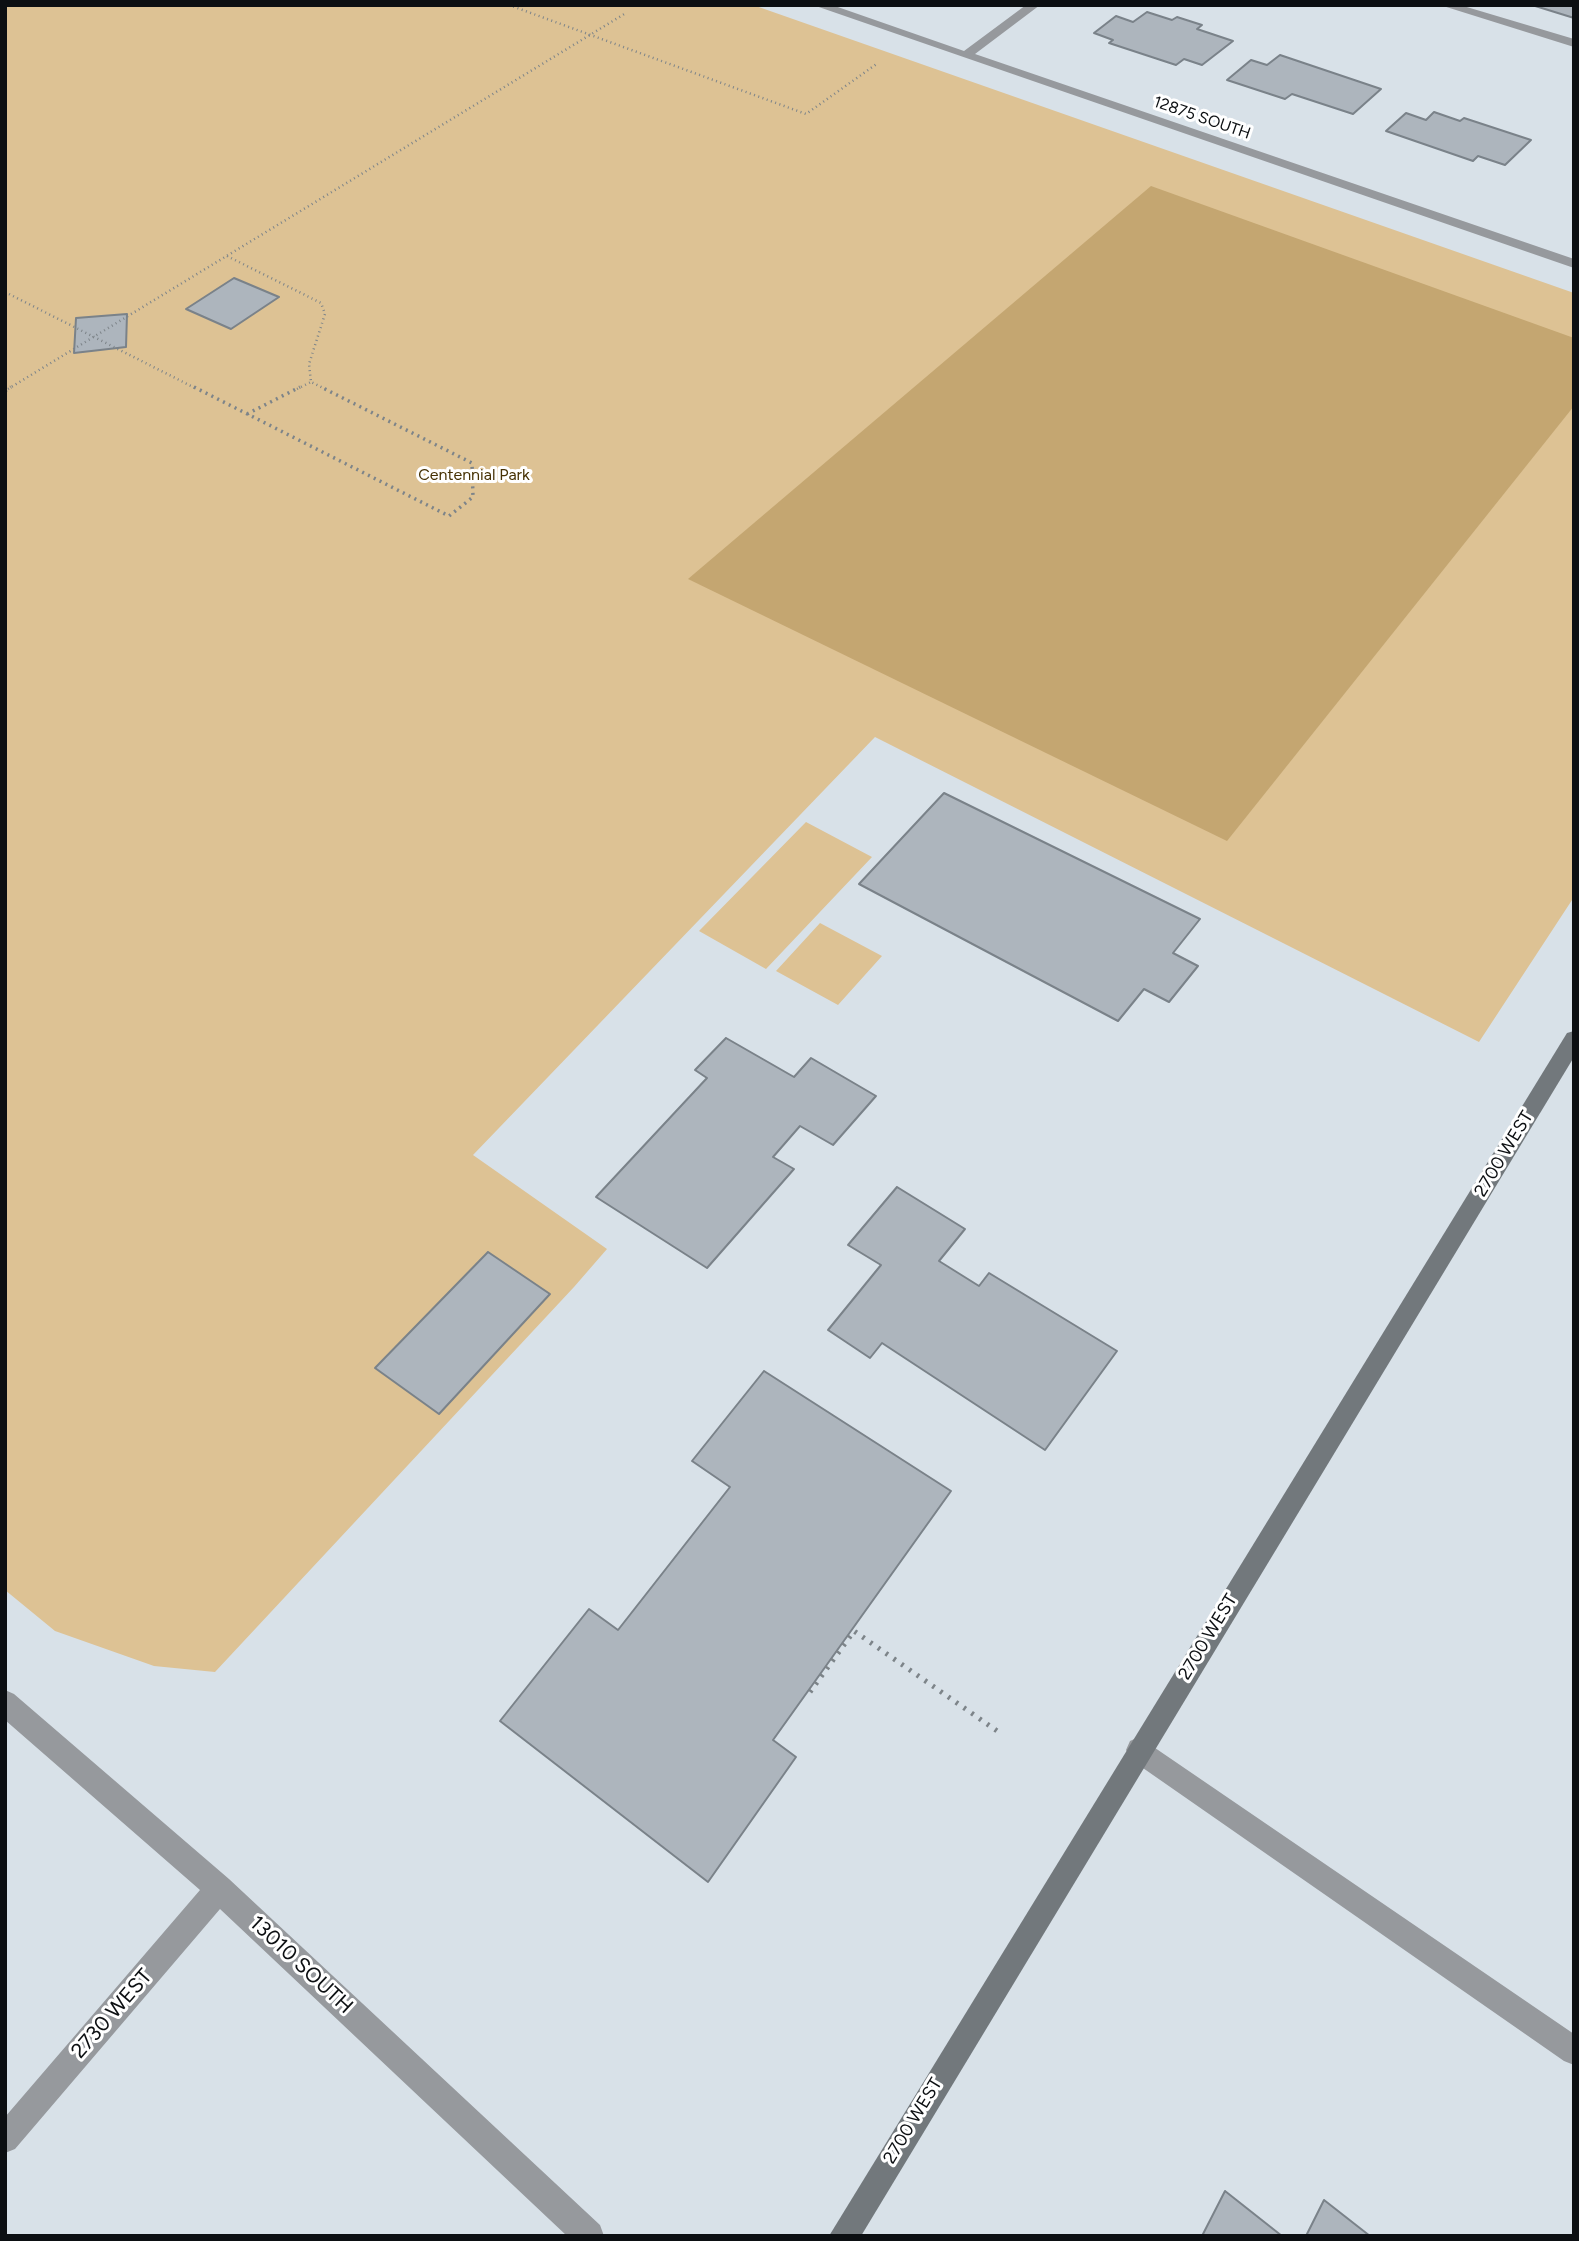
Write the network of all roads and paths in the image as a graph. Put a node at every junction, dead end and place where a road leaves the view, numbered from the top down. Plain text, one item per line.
1 (509, 5) edge
2 (819, 5) edge
3 (1034, 5) edge
4 (1446, 5) edge
5 (626, 13) dead end
6 (589, 35) junction
7 (1574, 43) edge
8 (966, 55) junction
9 (887, 56) dead end
10 (227, 256) junction
11 (1574, 264) edge
12 (5, 292) edge
13 (94, 337) junction
14 (311, 382) junction
15 (5, 391) edge
16 (247, 414) junction
17 (1574, 1039) edge
18 (810, 1692) dead end
19 (5, 1703) edge
20 (1000, 1733) dead end
21 (1139, 1750) junction
22 (219, 1889) junction
23 (1574, 2051) edge
24 (5, 2138) edge
25 (589, 2236) edge
26 (844, 2236) edge

1 - 6 path
2 - 8 street, 12875 SOUTH
3 - 8 street
4 - 7 street
5 - 6 path
6 - 9 path
6 - 10 path
8 - 11 street, 12875 SOUTH
10 - 13 path
10 - 14 path
12 - 13 path
13 - 15 path
13 - 16 path
14 - 16 path
14 - 16 path
17 - 21 main road, 2700 WEST
18 - 20 path
19 - 22 street, 13010 SOUTH
21 - 23 street
21 - 26 main road, 2700 WEST
22 - 24 street, 2730 WEST
22 - 25 street, 13010 SOUTH

